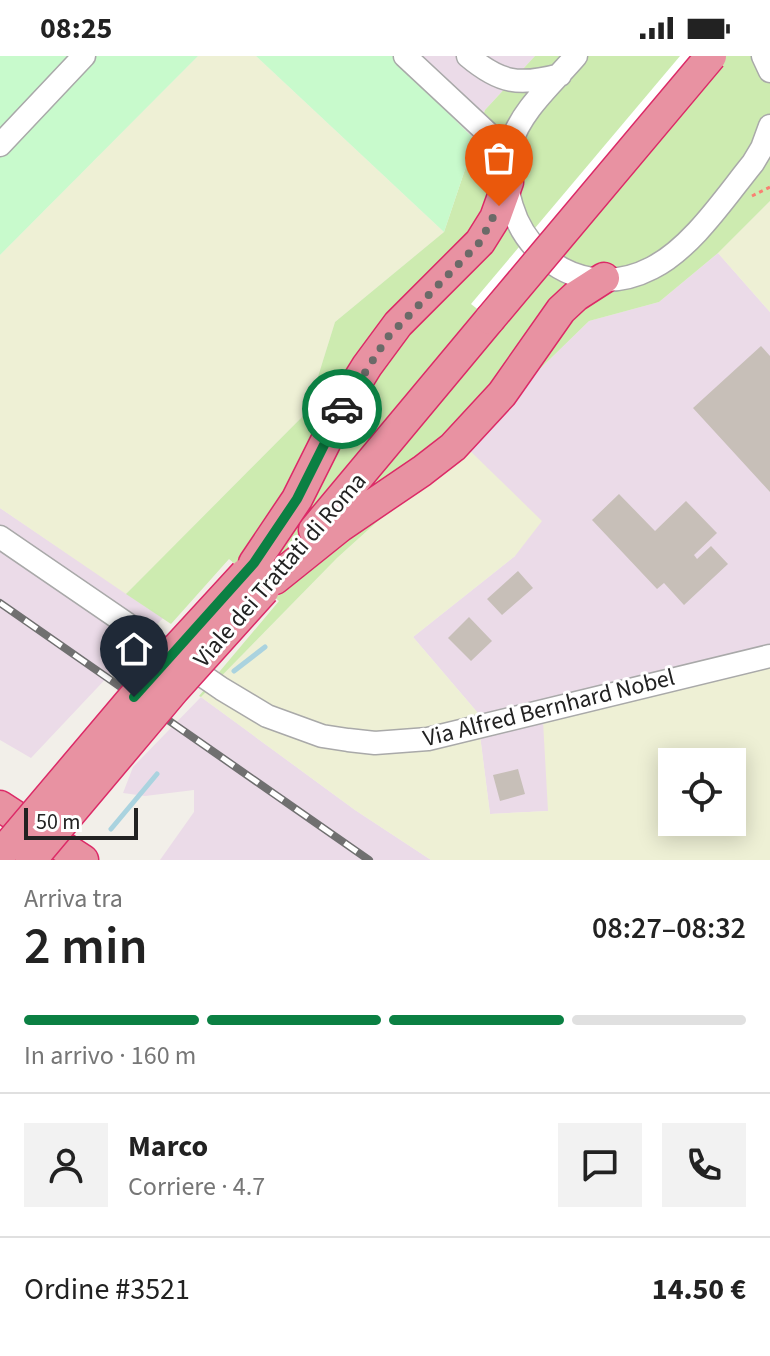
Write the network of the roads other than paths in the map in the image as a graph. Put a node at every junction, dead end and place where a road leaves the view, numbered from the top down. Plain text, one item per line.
1 (84, 56) edge
2 (405, 56) edge
3 (468, 56) edge
4 (576, 56) edge
5 (691, 56) edge
6 (711, 56) edge
7 (763, 56) edge
8 (770, 71) edge
9 (560, 75) junction
10 (770, 126) edge
11 (0, 145) edge
12 (509, 167) junction
13 (770, 167) edge
14 (738, 181) junction
15 (604, 278) junction
16 (484, 314) junction
17 (0, 537) edge
18 (260, 576) junction
19 (770, 656) edge
20 (0, 806) edge
21 (0, 842) edge
22 (0, 855) edge
23 (29, 860) edge
24 (83, 860) edge

1 - 11 street
2 - 12 street
3 - 9 street
4 - 9 street
5 - 16 highway, Viale dei Trattati di Roma
6 - 16 highway, Viale dei Trattati di Roma, bridge
7 - 8 street
9 - 12 street
10 - 14 street
12 - 15 street
12 - 18 highway
13 - 14 street
14 - 15 street
15 - 18 highway
16 - 18 highway, Viale dei Trattati di Roma
17 - 19 street, Via Alfred Bernhard Nobel
18 - 22 highway, Viale dei Trattati di Roma, bridge
18 - 23 highway, Viale dei Trattati di Roma, bridge
20 - 24 highway
21 - 23 highway

